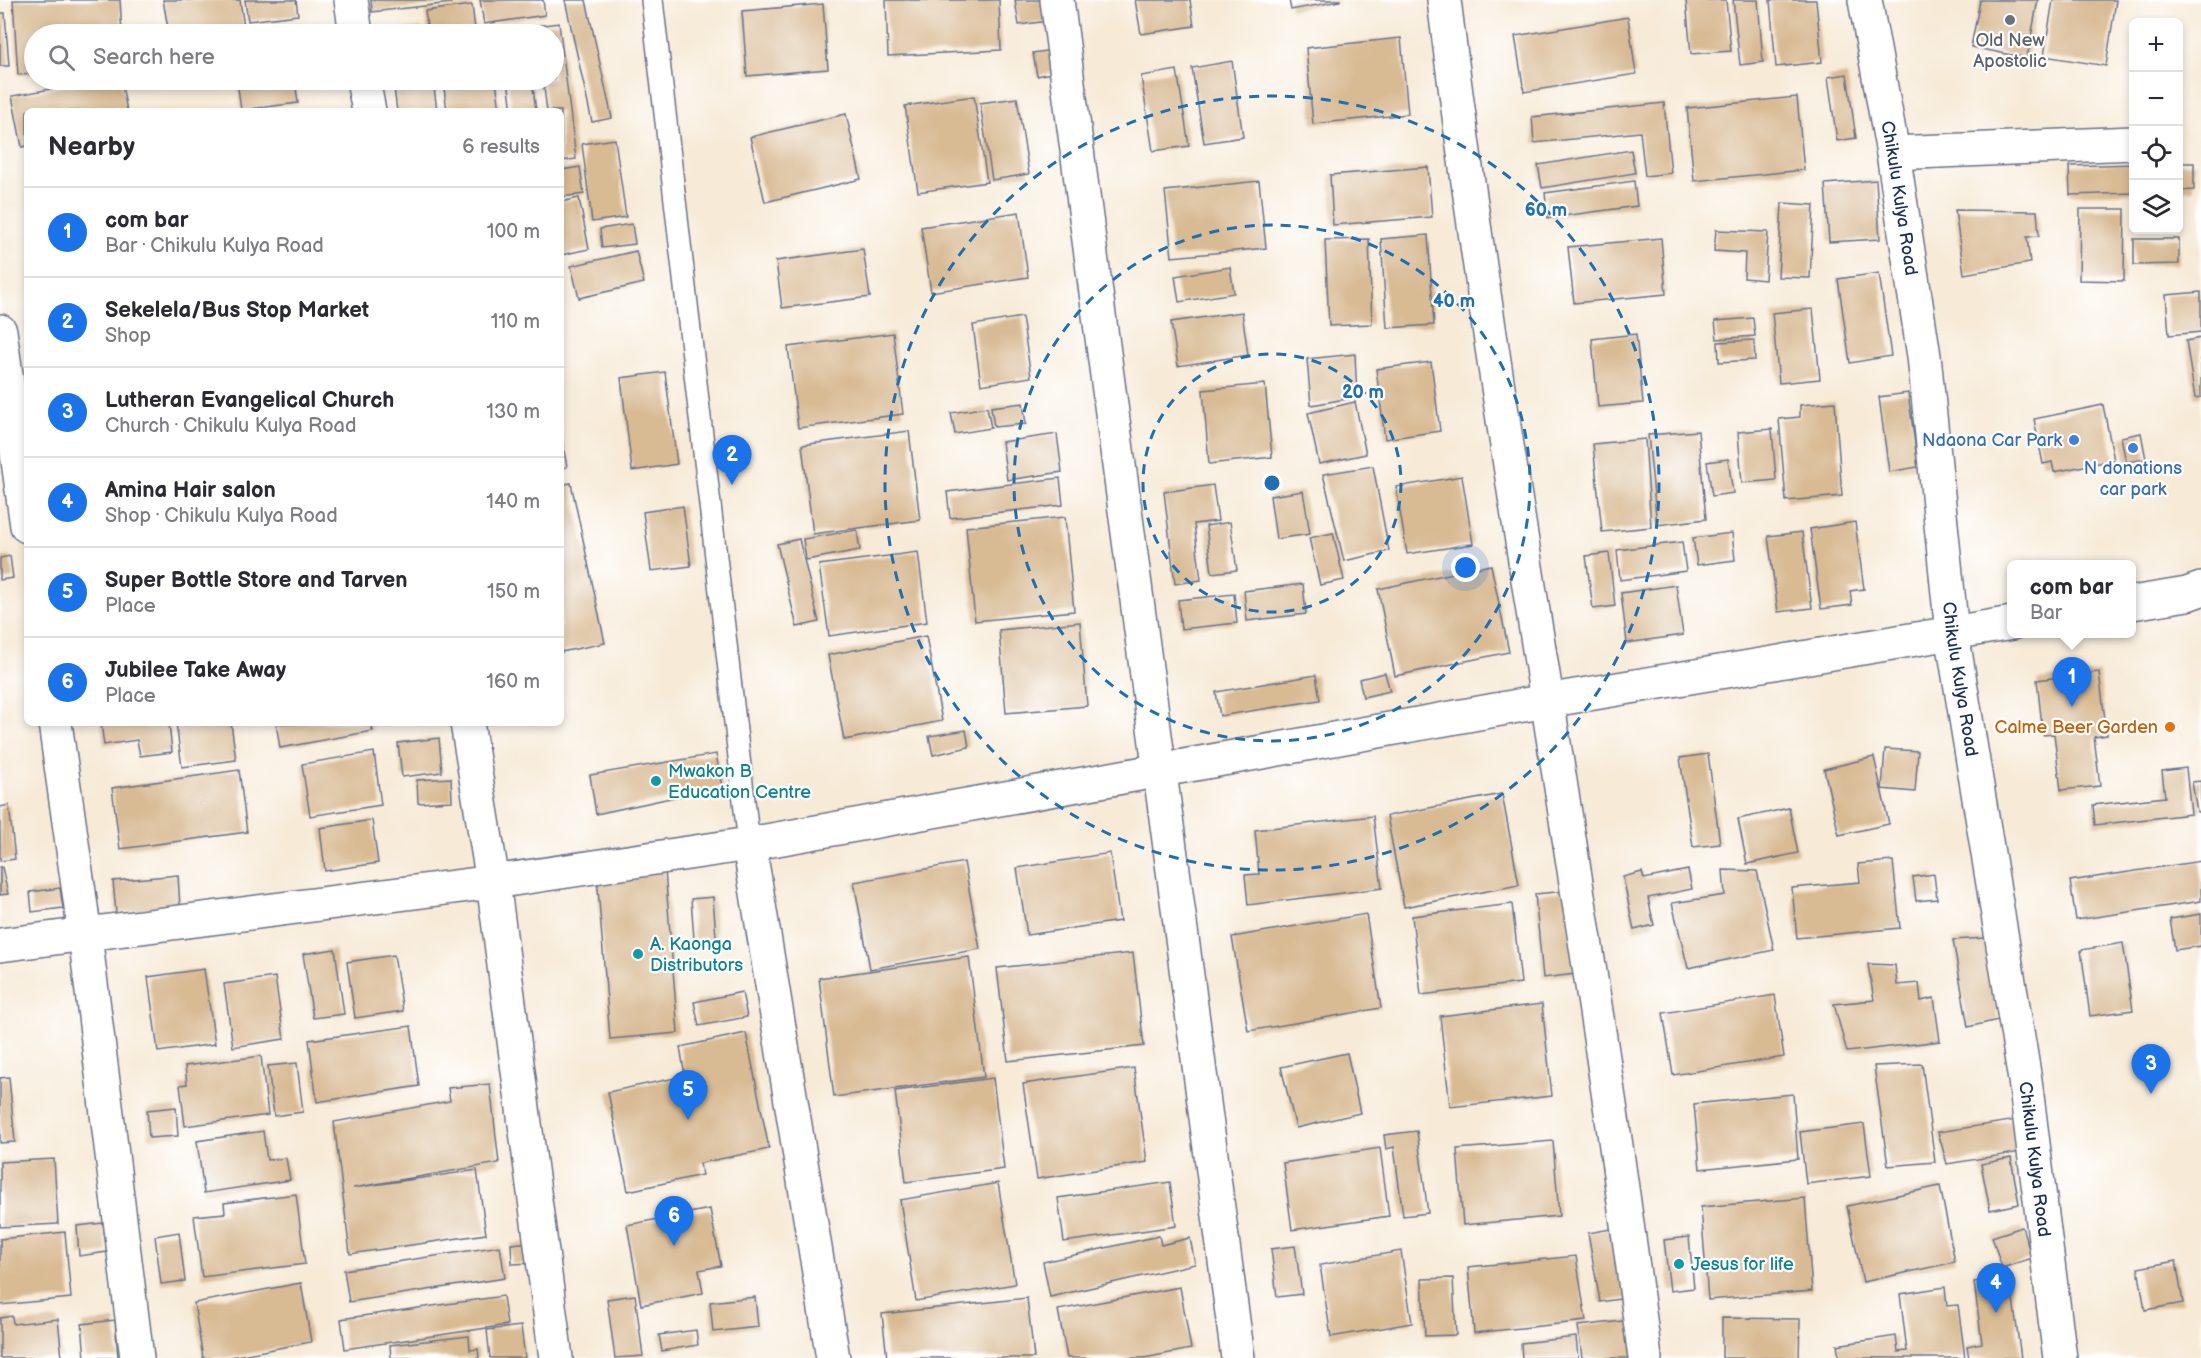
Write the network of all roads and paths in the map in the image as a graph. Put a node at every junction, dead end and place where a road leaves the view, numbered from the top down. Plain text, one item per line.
1 (351, 0) edge
2 (652, 0) edge
3 (1057, 0) edge
4 (1444, 0) edge
5 (1865, 0) edge
6 (355, 24) edge
7 (365, 90) edge
8 (368, 108) edge
9 (2129, 143) edge
10 (1893, 153) junction
11 (0, 331) edge
12 (24, 503) edge
13 (2201, 589) edge
14 (2136, 602) edge
15 (2007, 624) edge
16 (1952, 633) junction
17 (1546, 701) junction
18 (55, 726) edge
19 (467, 726) edge
20 (1159, 771) junction
21 (749, 844) junction
22 (493, 882) junction
23 (85, 934) junction
24 (0, 945) edge
25 (137, 1358) edge
26 (555, 1358) edge
27 (833, 1358) edge
28 (1238, 1358) edge
29 (1646, 1358) edge
30 (2060, 1358) edge

1 - 6 street
2 - 21 lane
3 - 20 street
4 - 17 street
5 - 10 street, Chikulu Kulya Road
7 - 8 street
9 - 10 street
10 - 16 street, Chikulu Kulya Road
11 - 12 street
13 - 14 street
15 - 16 street
16 - 17 street
16 - 30 street, Chikulu Kulya Road
17 - 20 street
17 - 29 street
18 - 23 street
19 - 22 street
20 - 21 street
20 - 28 street
21 - 22 street
21 - 27 street
22 - 23 street
22 - 26 street
23 - 24 street
23 - 25 street

